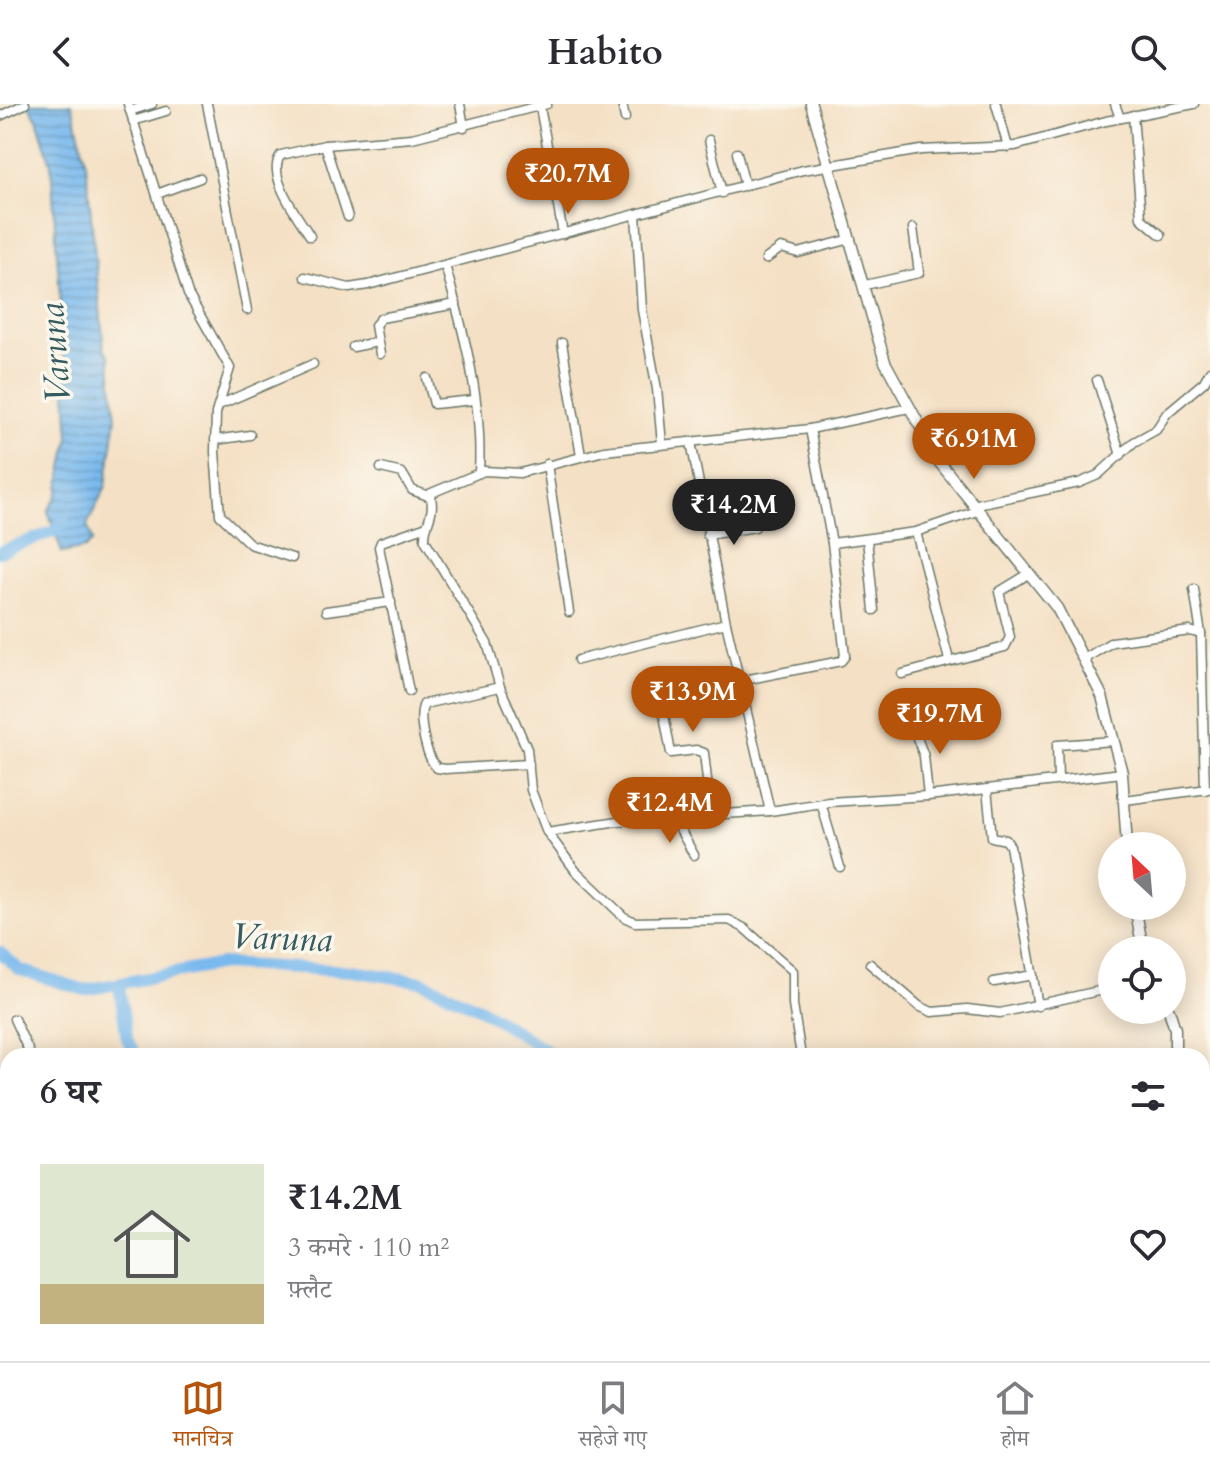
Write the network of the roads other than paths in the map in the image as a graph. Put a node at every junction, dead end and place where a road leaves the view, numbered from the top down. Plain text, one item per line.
1 (25, 104) edge
2 (152, 104) edge
3 (207, 104) edge
4 (460, 104) edge
5 (622, 104) edge
6 (811, 104) edge
7 (996, 104) edge
8 (1115, 104) edge
9 (1194, 104) edge
10 (543, 105) edge
11 (129, 107) edge
12 (166, 111) dead end
13 (1133, 115) junction
14 (0, 116) edge
15 (625, 118) dead end
16 (1120, 118) junction
17 (133, 121) junction
18 (464, 127) junction
19 (709, 140) dead end
20 (325, 145) junction
21 (1008, 147) junction
22 (737, 153) dead end
23 (830, 167) junction
24 (200, 178) dead end
25 (745, 186) junction
26 (722, 193) junction
27 (157, 194) junction
28 (636, 214) junction
29 (348, 217) dead end
30 (913, 228) dead end
31 (563, 234) junction
32 (1161, 235) dead end
33 (310, 236) dead end
34 (851, 239) junction
35 (766, 259) dead end
36 (445, 265) junction
37 (305, 277) dead end
38 (865, 285) junction
39 (456, 304) junction
40 (247, 310) dead end
41 (377, 342) junction
42 (562, 343) dead end
43 (353, 347) dead end
44 (380, 354) dead end
45 (313, 364) dead end
46 (1210, 371) edge
47 (427, 378) dead end
48 (1097, 380) dead end
49 (474, 400) junction
50 (218, 406) junction
51 (909, 408) junction
52 (810, 429) junction
53 (921, 430) junction
54 (250, 435) dead end
55 (215, 440) junction
56 (691, 442) junction
57 (1010, 442) dead end
58 (662, 444) junction
59 (1121, 455) junction
60 (581, 456) junction
61 (547, 464) junction
62 (381, 468) dead end
63 (479, 473) junction
64 (429, 494) junction
65 (975, 508) junction
66 (427, 526) junction
67 (755, 527) dead end
68 (916, 532) junction
69 (707, 535) junction
70 (867, 539) junction
71 (832, 543) junction
72 (292, 558) dead end
73 (1030, 573) junction
74 (1194, 589) dead end
75 (391, 602) junction
76 (874, 610) dead end
77 (326, 611) dead end
78 (569, 612) dead end
79 (726, 623) junction
80 (1201, 634) junction
81 (1084, 659) junction
82 (578, 660) dead end
83 (949, 660) junction
84 (902, 674) dead end
85 (739, 681) junction
86 (500, 687) junction
87 (409, 691) dead end
88 (912, 725) dead end
89 (1114, 741) junction
90 (529, 764) junction
91 (1122, 773) junction
92 (1058, 780) junction
93 (987, 789) junction
94 (1207, 790) edge
95 (928, 796) junction
96 (1125, 800) junction
97 (821, 803) junction
98 (770, 811) junction
99 (711, 816) junction
100 (674, 819) junction
101 (547, 832) junction
102 (1126, 832) edge
103 (694, 855) dead end
104 (840, 867) dead end
105 (870, 964) dead end
106 (1033, 975) junction
107 (994, 982) dead end
108 (1098, 991) edge
109 (1038, 1006) junction
110 (14, 1019) dead end
111 (1173, 1024) edge
112 (27, 1048) edge
113 (800, 1048) edge
114 (1175, 1048) edge

1 - 14 street
2 - 11 street
3 - 40 street
4 - 18 street
5 - 15 street
6 - 23 street
7 - 21 street
8 - 16 street
9 - 13 street
10 - 18 street
10 - 31 street
11 - 17 street
12 - 17 street
13 - 16 street
13 - 32 street
16 - 21 street
17 - 27 street
18 - 20 street
19 - 26 street
20 - 29 street
20 - 33 street
21 - 23 street
22 - 25 street
23 - 25 street
23 - 34 street
24 - 27 street
25 - 26 street
26 - 28 street
27 - 50 street
28 - 31 street
28 - 58 street
30 - 38 street
31 - 36 street
34 - 35 street
34 - 38 street
36 - 37 street
36 - 39 street
38 - 51 street
39 - 41 street
39 - 49 street
41 - 43 street
41 - 44 street
42 - 60 street
45 - 50 street
46 - 59 street
47 - 49 street
48 - 59 street
49 - 63 street
50 - 55 street
51 - 52 street
51 - 53 street
52 - 56 street
52 - 71 street
53 - 57 street
53 - 65 street
54 - 55 street
55 - 72 street
56 - 58 street
56 - 69 street
58 - 60 street
59 - 65 street
60 - 61 street
61 - 63 street
61 - 78 street
62 - 64 street
63 - 64 street
64 - 66 street
65 - 68 street
65 - 73 street
66 - 75 street
66 - 86 street
67 - 69 street
68 - 70 street
68 - 83 street
69 - 79 street
70 - 71 street
70 - 76 street
71 - 85 street
73 - 81 street
73 - 83 street
74 - 80 street
75 - 77 street
75 - 87 street
79 - 82 street
79 - 85 street
80 - 81 street
80 - 94 street
81 - 89 street
83 - 84 street
85 - 98 street
85 - 99 street
86 - 90 street
86 - 90 street
88 - 95 street
89 - 91 street
89 - 92 street
90 - 101 street
91 - 92 street
91 - 96 street
92 - 93 street
93 - 95 street
93 - 106 street
94 - 96 street
95 - 97 street
96 - 102 street
97 - 98 street
97 - 104 street
98 - 99 street
99 - 100 street
100 - 101 street
100 - 103 street
101 - 113 street
105 - 109 street
106 - 107 street
106 - 109 street
108 - 109 street
110 - 112 street
111 - 114 street

